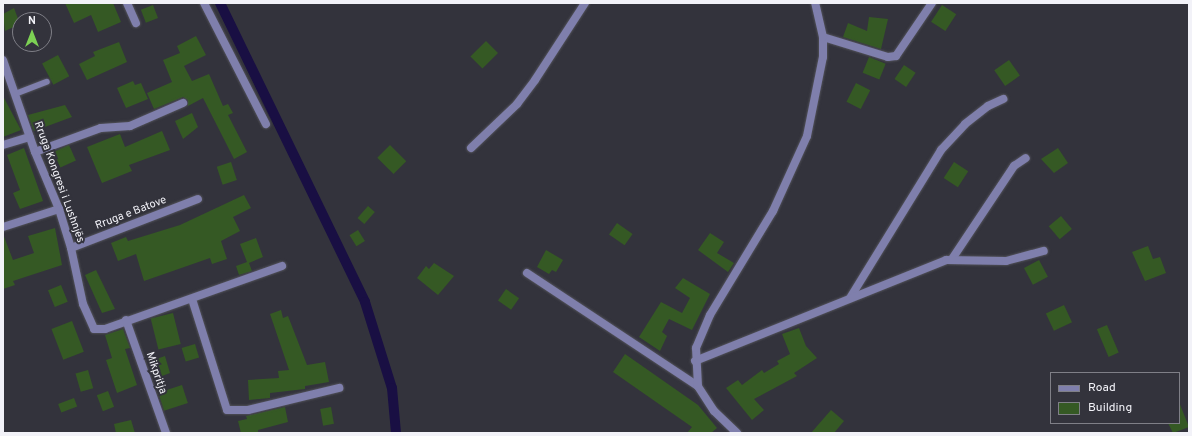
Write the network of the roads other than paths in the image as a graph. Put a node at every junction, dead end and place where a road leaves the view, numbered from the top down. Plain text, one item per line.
1 (127, 3) edge
2 (204, 3) edge
3 (585, 3) edge
4 (815, 3) edge
5 (932, 3) edge
6 (136, 23) dead end
7 (823, 37) junction
8 (3, 60) edge
9 (47, 82) dead end
10 (16, 94) junction
11 (1004, 99) dead end
12 (183, 103) dead end
13 (266, 124) dead end
14 (30, 136) junction
15 (3, 145) edge
16 (471, 148) dead end
17 (35, 152) junction
18 (1026, 158) dead end
19 (198, 199) dead end
20 (59, 209) junction
21 (3, 227) edge
22 (71, 248) junction
23 (1044, 251) dead end
24 (952, 259) junction
25 (282, 266) dead end
26 (527, 273) dead end
27 (850, 298) junction
28 (192, 299) junction
29 (126, 320) junction
30 (695, 360) junction
31 (698, 386) junction
32 (339, 388) dead end
33 (166, 433) edge
34 (736, 433) edge

1 - 6 street
2 - 13 street
3 - 16 street
4 - 7 street
5 - 7 street
7 - 30 street
8 - 10 street, Rruga Kongresi i Lushnjës
9 - 10 lane
10 - 14 street, Rruga Kongresi i Lushnjës
11 - 27 street
12 - 17 street
14 - 15 street
14 - 17 street, Rruga Kongresi i Lushnjës
17 - 20 street, Rruga Kongresi i Lushnjës
18 - 24 street
19 - 22 street, Rruga e Batove
20 - 21 street
20 - 22 street, Rruga Kongresi i Lushnjës
22 - 29 street, Rruga Kongresi i Lushnjës
23 - 24 street
24 - 27 street
25 - 28 street, Rruga Kongresi i Lushnjës
26 - 31 street
27 - 30 street
28 - 29 street, Rruga Kongresi i Lushnjës
28 - 32 street
29 - 33 street, Mikpritja
30 - 31 street
31 - 34 street

